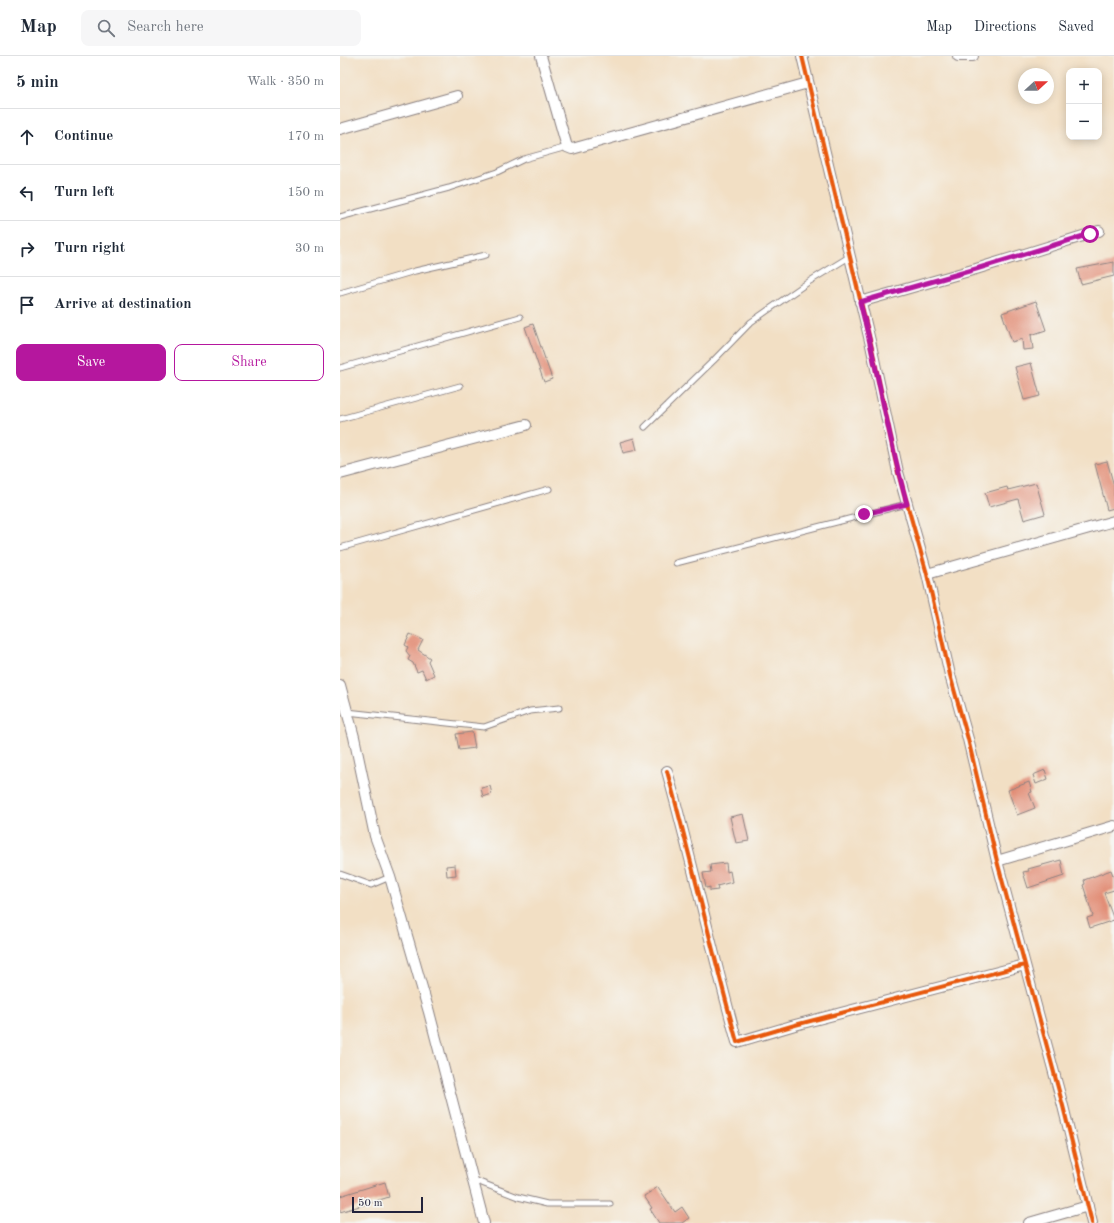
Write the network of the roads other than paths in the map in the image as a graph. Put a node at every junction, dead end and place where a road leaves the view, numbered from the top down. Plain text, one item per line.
1 (541, 56) edge
2 (802, 56) edge
3 (958, 56) edge
4 (973, 56) edge
5 (808, 83) junction
6 (457, 96) dead end
7 (340, 129) edge
8 (567, 147) junction
9 (340, 217) edge
10 (1099, 231) dead end
11 (486, 255) dead end
12 (849, 257) junction
13 (340, 293) edge
14 (860, 302) junction
15 (520, 317) dead end
16 (340, 368) edge
17 (460, 386) dead end
18 (340, 419) edge
19 (526, 425) dead end
20 (645, 427) dead end
21 (340, 474) edge
22 (549, 489) dead end
23 (907, 504) junction
24 (1114, 521) edge
25 (340, 548) edge
26 (676, 563) dead end
27 (927, 574) junction
28 (340, 685) edge
29 (559, 708) dead end
30 (347, 712) junction
31 (668, 771) dead end
32 (1114, 826) edge
33 (998, 861) junction
34 (340, 874) edge
35 (390, 878) junction
36 (1025, 965) junction
37 (474, 1180) junction
38 (610, 1204) dead end
39 (1088, 1206) junction
40 (484, 1223) edge
41 (1029, 1223) edge
42 (1092, 1223) edge

1 - 8 street
2 - 5 street
3 - 4 street
5 - 8 street
5 - 12 street
6 - 7 street
8 - 9 lane
10 - 14 street
11 - 13 lane
12 - 14 street
12 - 20 lane
14 - 23 street
15 - 16 lane
17 - 18 lane
19 - 21 street
22 - 25 lane
23 - 26 lane
23 - 27 street
24 - 27 street
27 - 33 street
28 - 30 street
29 - 30 lane
30 - 35 street
31 - 36 street
32 - 33 street
33 - 36 street
34 - 35 lane
35 - 37 street
36 - 39 street
37 - 38 lane
37 - 40 street
39 - 41 street
39 - 42 street

